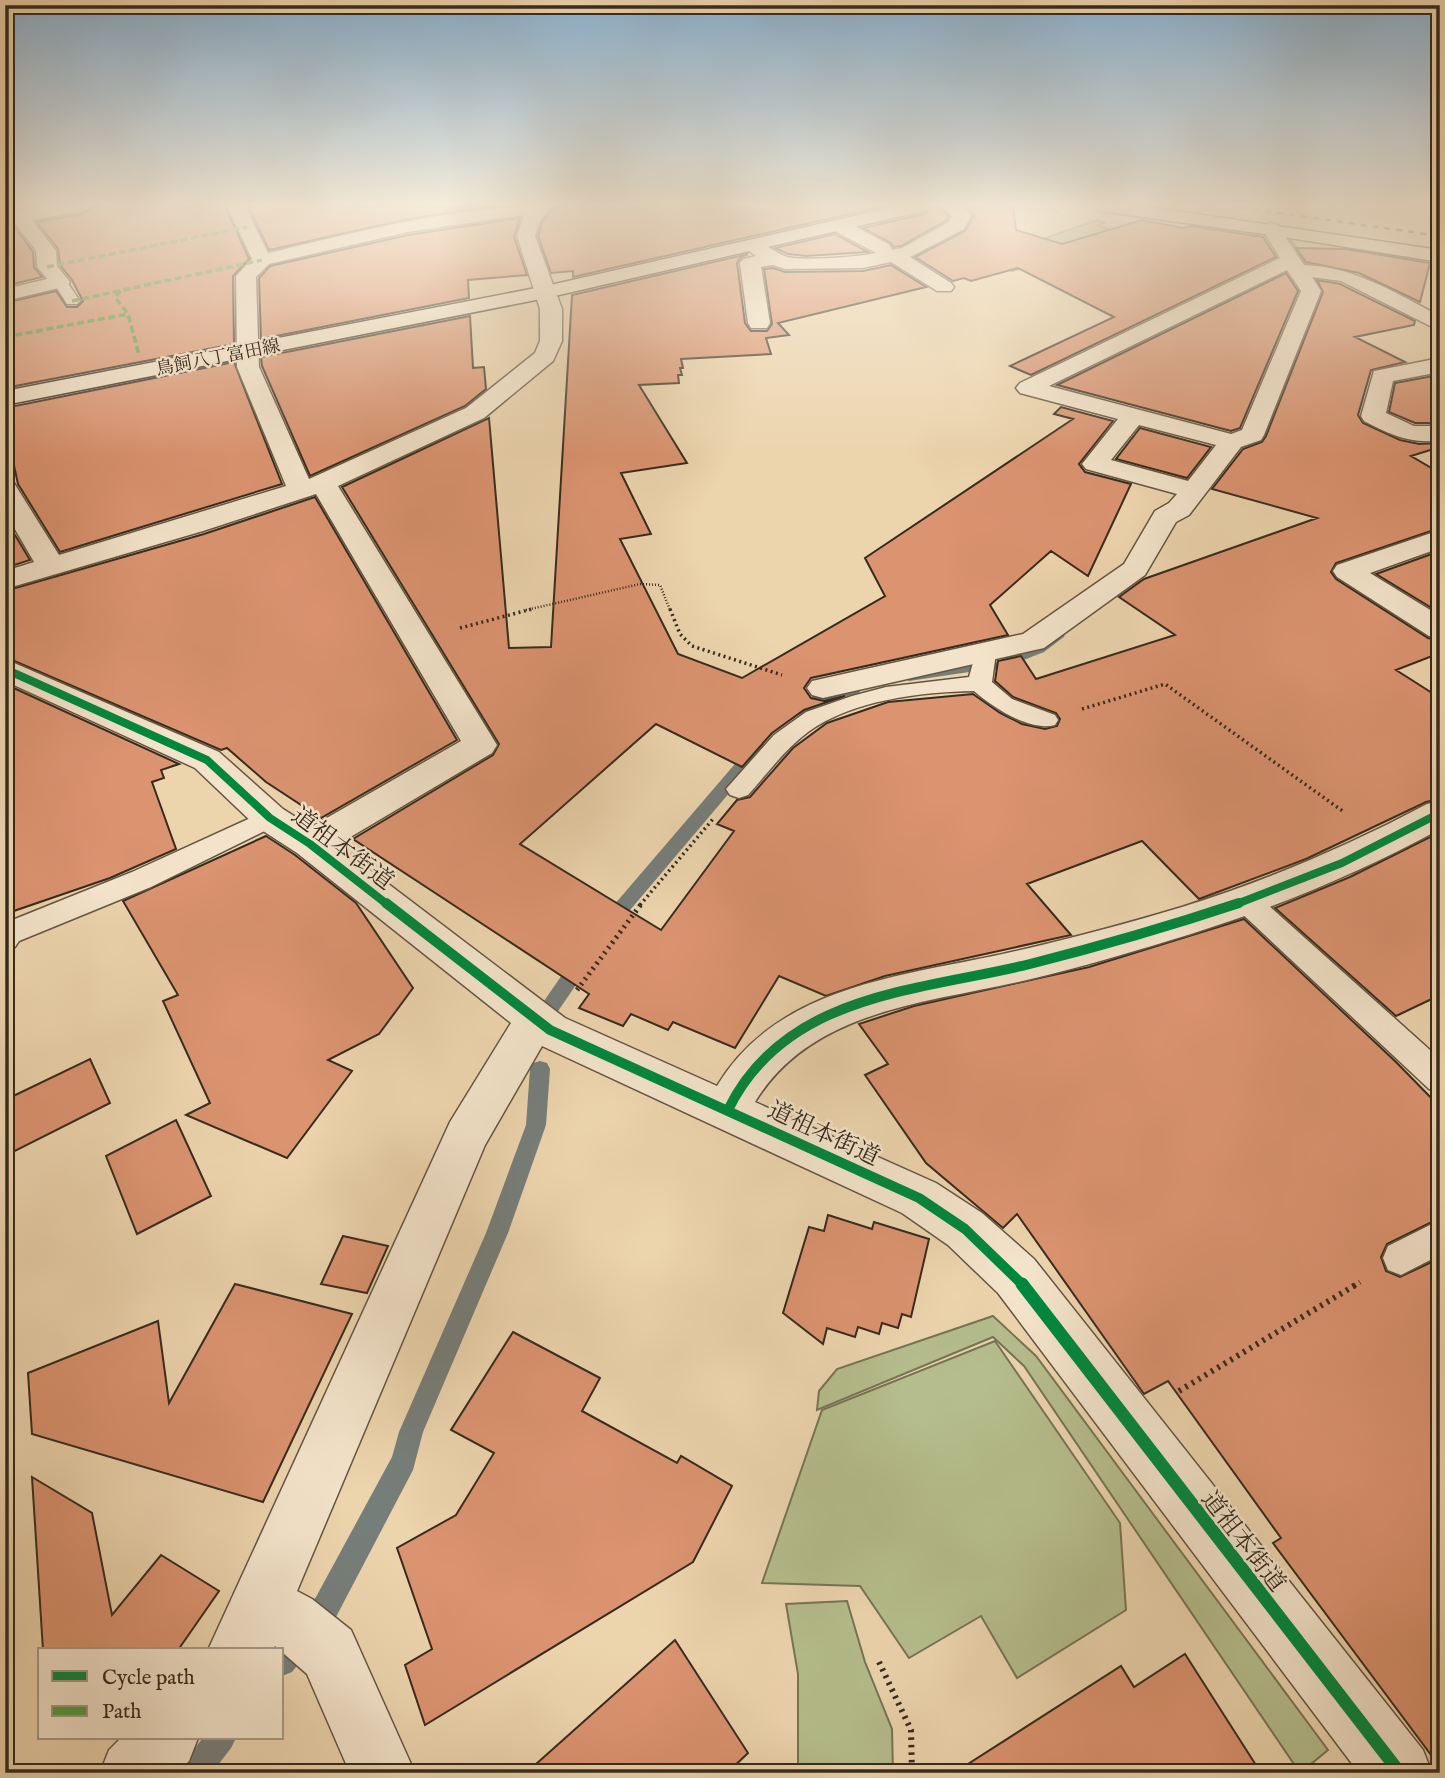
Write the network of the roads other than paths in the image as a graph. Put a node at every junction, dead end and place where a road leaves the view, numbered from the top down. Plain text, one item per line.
1 (30, 289) edge
2 (64, 289) edge
3 (246, 289) edge
4 (545, 289) edge
5 (560, 289) edge
6 (754, 289) edge
7 (1243, 289) edge
8 (1309, 289) edge
9 (1371, 289) edge
10 (546, 292) junction
11 (5, 295) edge
12 (72, 301) dead end
13 (759, 324) dead end
14 (1440, 325) edge
15 (247, 351) junction
16 (1440, 365) edge
17 (5, 398) edge
18 (1133, 416) junction
19 (1440, 433) edge
20 (1232, 442) junction
21 (311, 485) junction
22 (5, 489) edge
23 (1194, 490) junction
24 (1440, 538) edge
25 (51, 566) junction
26 (5, 580) edge
27 (1440, 629) edge
28 (985, 653) junction
29 (5, 669) edge
30 (980, 684) junction
31 (823, 688) road end
32 (1046, 720) road end
33 (739, 789) road end
34 (1440, 813) edge
35 (270, 818) junction
36 (310, 844) junction
37 (1247, 902) junction
38 (5, 939) edge
39 (543, 1025) junction
40 (1434, 1065) edge
41 (728, 1110) junction
42 (1440, 1236) edge
43 (1401, 1258) road end
44 (250, 1628) edge
45 (164, 1740) edge
46 (132, 1773) edge
47 (383, 1773) edge
48 (1400, 1773) edge

1 - 11 street
2 - 12 lane
3 - 15 street
4 - 10 street
5 - 10 street, 鳥飼八丁富田線
6 - 13 street
7 - 18 street
8 - 20 street
9 - 14 street
10 - 15 street, 鳥飼八丁富田線
10 - 21 street
15 - 17 street, 鳥飼八丁富田線
15 - 21 street
16 - 19 street
18 - 20 street
18 - 23 street
20 - 23 street
21 - 25 street
21 - 36 street
22 - 25 street
23 - 28 street
24 - 27 street
25 - 26 street
28 - 30 lane
28 - 31 street
29 - 35 street, 道祖本街道
30 - 32 lane
30 - 33 lane
34 - 37 street
35 - 36 street, 道祖本街道
35 - 38 lane
36 - 39 street, 道祖本街道
37 - 40 lane
37 - 41 street
39 - 41 street, 道祖本街道
39 - 44 street
41 - 48 street, 道祖本街道
42 - 43 lane
44 - 47 street
45 - 46 street

